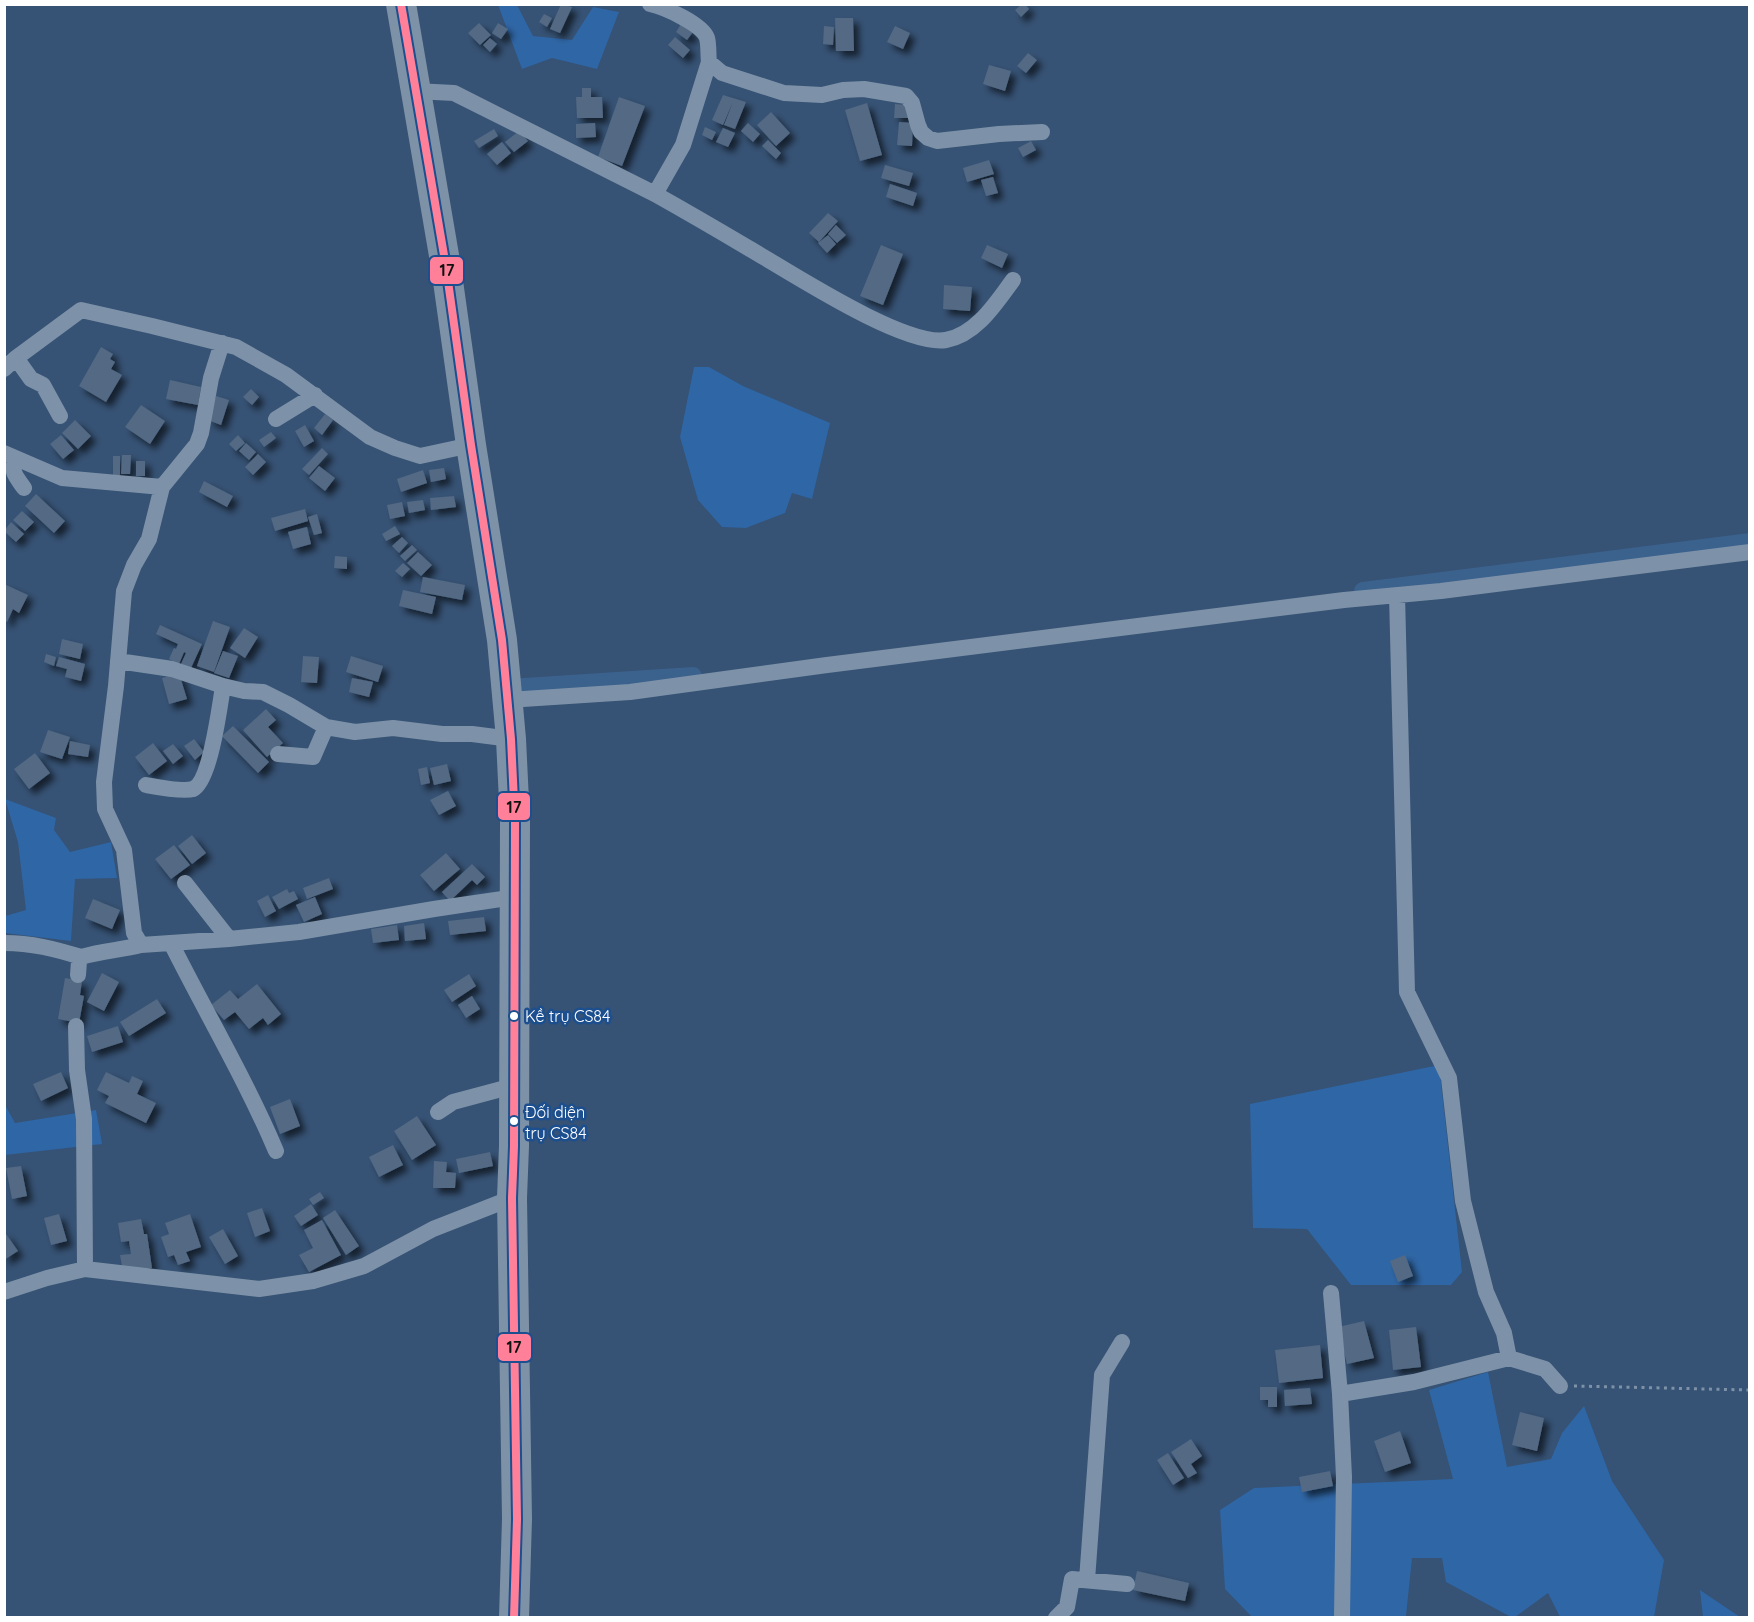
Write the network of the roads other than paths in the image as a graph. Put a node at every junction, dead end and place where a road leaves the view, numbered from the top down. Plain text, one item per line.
1 (650, 4) edge
2 (406, 6) edge
3 (709, 62) junction
4 (415, 91) junction
5 (1042, 132) dead end
6 (655, 194) junction
7 (1012, 280) dead end
8 (222, 343) junction
9 (10, 363) edge
10 (315, 395) junction
11 (60, 416) dead end
12 (276, 419) dead end
13 (471, 445) junction
14 (10, 455) edge
15 (162, 487) junction
16 (24, 488) dead end
17 (1749, 552) edge
18 (1397, 595) junction
19 (118, 661) junction
20 (223, 686) junction
21 (507, 700) junction
22 (326, 727) junction
23 (511, 739) junction
24 (278, 754) dead end
25 (146, 786) dead end
26 (185, 883) dead end
27 (514, 897) junction
28 (229, 939) junction
29 (4, 943) edge
30 (171, 944) junction
31 (141, 945) junction
32 (81, 957) junction
33 (78, 975) dead end
34 (76, 1026) dead end
35 (513, 1086) junction
36 (438, 1112) dead end
37 (276, 1151) dead end
38 (512, 1198) junction
39 (86, 1269) junction
40 (4, 1292) edge
41 (1332, 1293) dead end
42 (1122, 1342) dead end
43 (1509, 1358) junction
44 (1560, 1386) road end
45 (1340, 1395) junction
46 (1087, 1581) junction
47 (1127, 1584) dead end
48 (514, 1617) edge
49 (1056, 1617) edge
50 (1342, 1617) edge

1 - 3 street
2 - 4 highway
3 - 5 street
3 - 6 street
4 - 6 street
4 - 13 highway
6 - 7 street
8 - 9 street
8 - 10 street
8 - 15 street
9 - 11 street
10 - 12 street
10 - 13 street
13 - 21 highway
14 - 15 street
14 - 16 street
15 - 19 street
17 - 18 street
18 - 21 street
18 - 43 street
19 - 20 street
19 - 31 street
20 - 22 street
20 - 25 street
21 - 23 highway
22 - 23 street
22 - 24 street
23 - 27 highway
26 - 28 street
27 - 28 street
27 - 35 highway
28 - 30 street
29 - 32 street
30 - 31 street
30 - 37 street
31 - 32 street
32 - 33 street
34 - 39 street
35 - 36 street
35 - 38 highway
38 - 39 street
38 - 48 highway
39 - 40 street
41 - 45 street
42 - 46 street
43 - 44 street
43 - 45 street
45 - 50 street
46 - 47 street
46 - 49 street

